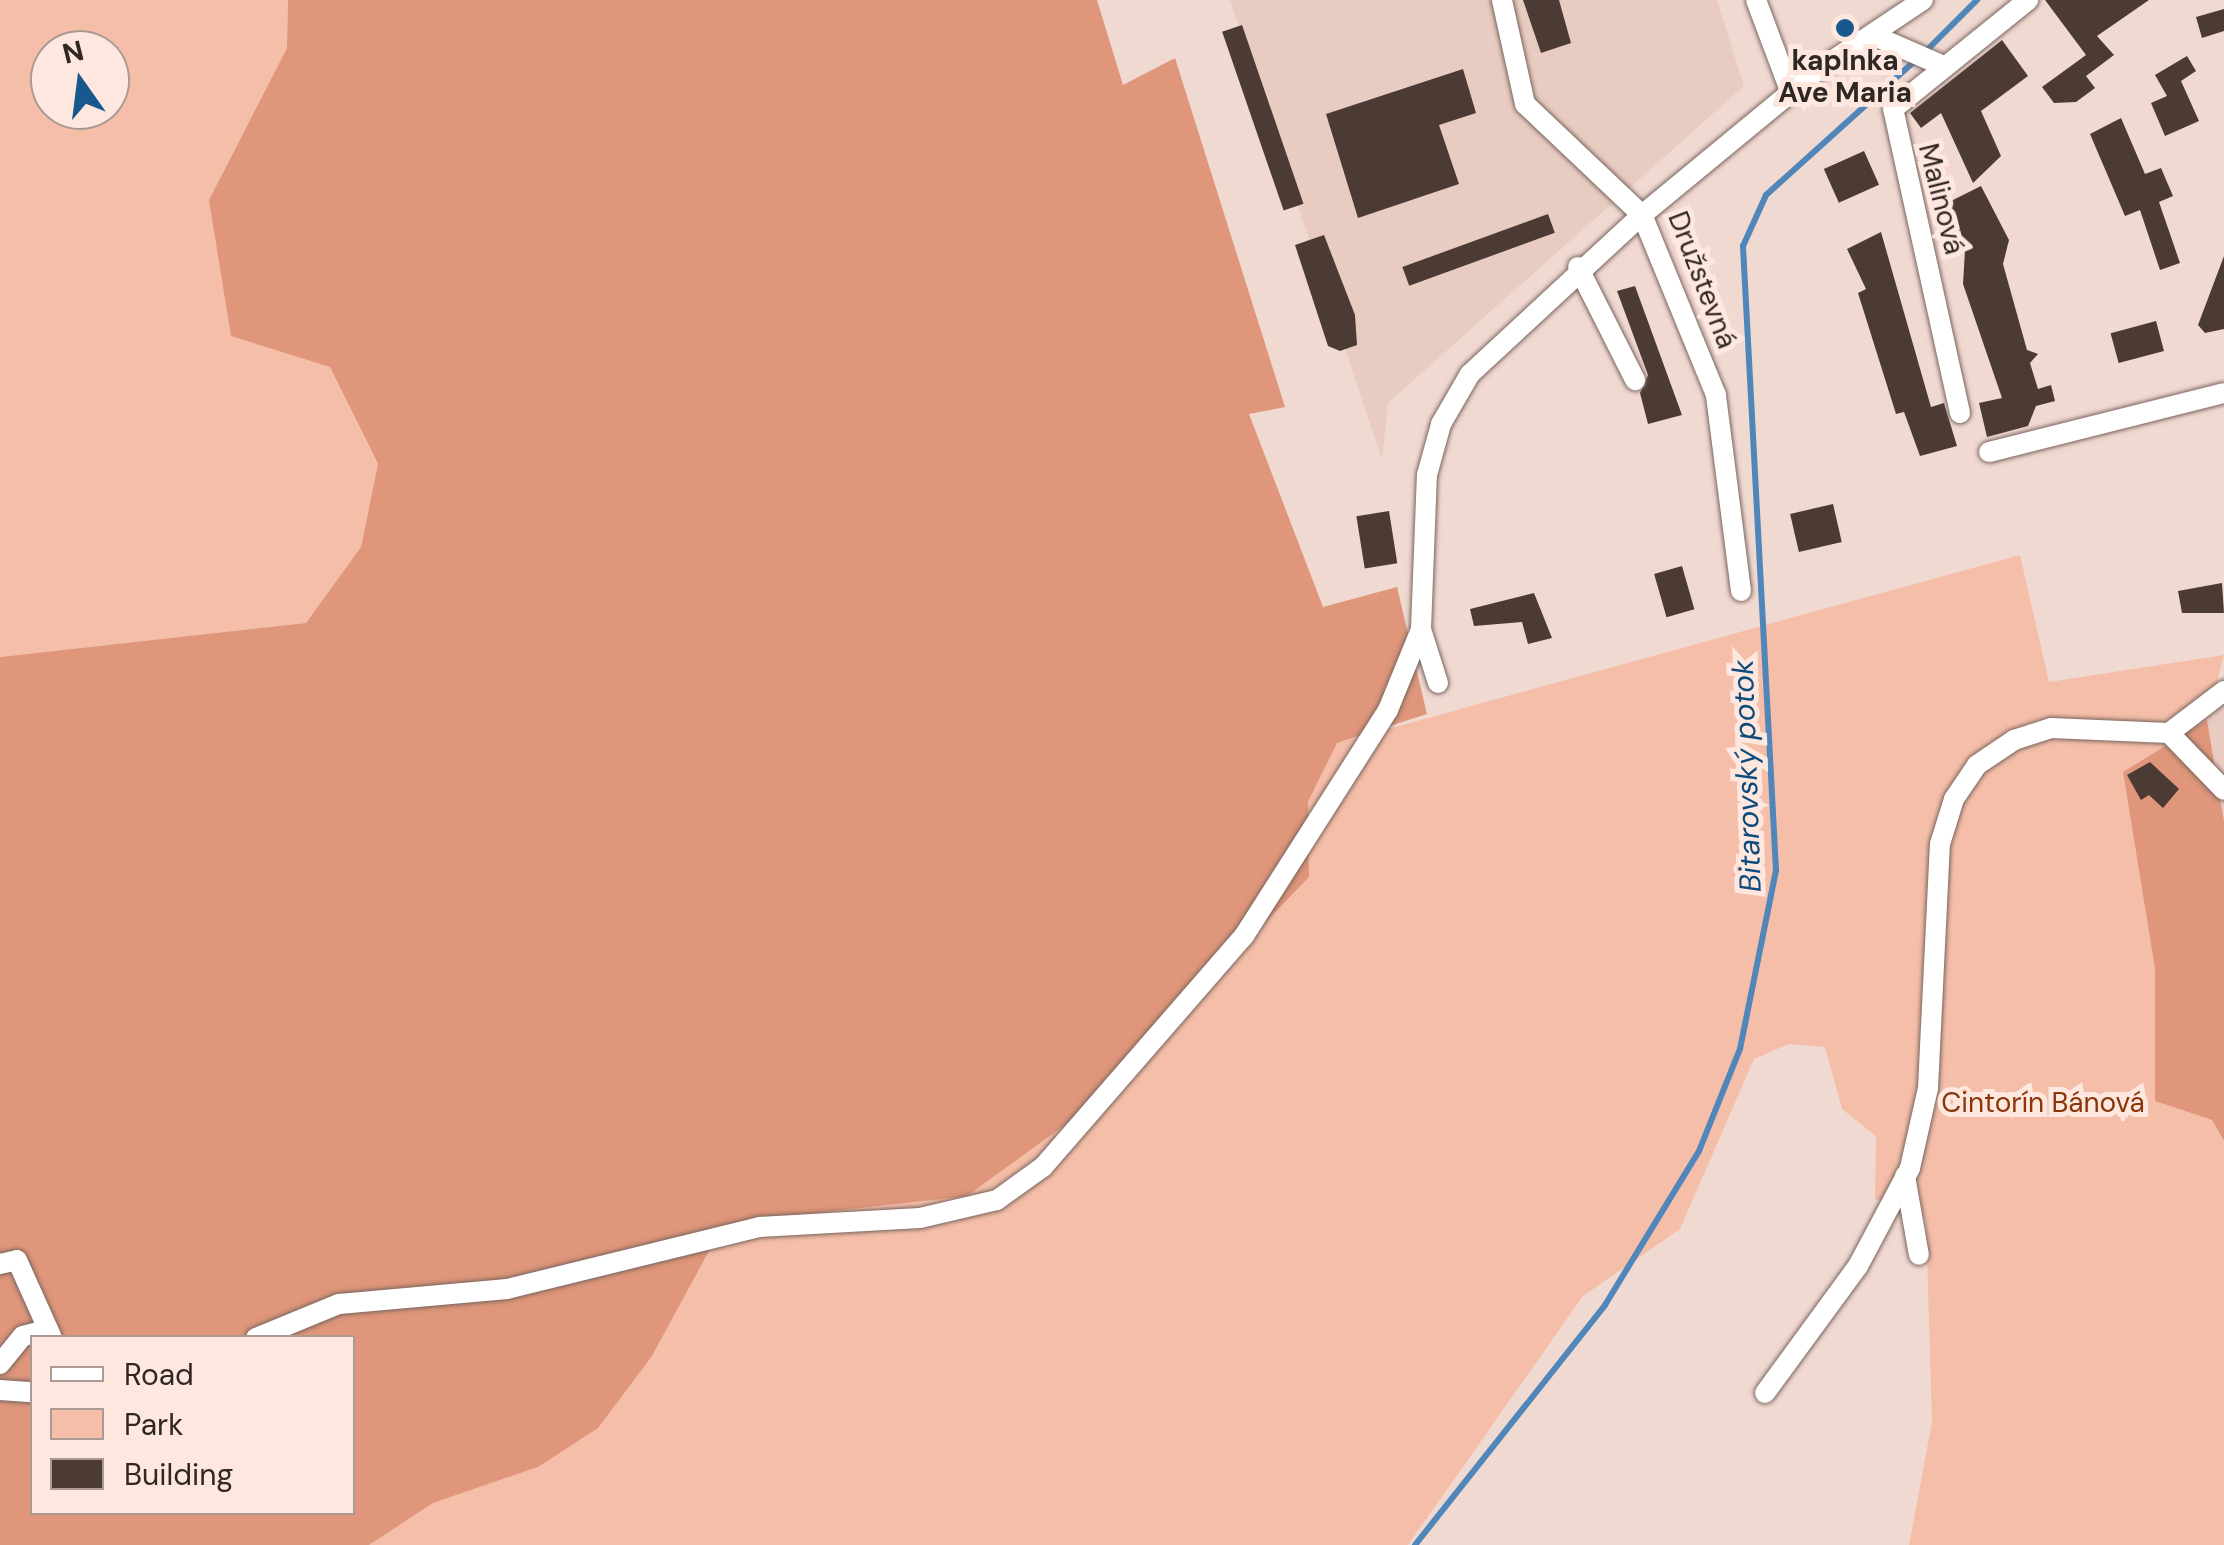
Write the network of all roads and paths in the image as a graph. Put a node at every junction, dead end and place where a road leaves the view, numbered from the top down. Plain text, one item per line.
1 (1502, 0) edge
2 (1756, 0) edge
3 (1922, 0) edge
4 (2028, 0) edge
5 (1883, 40) junction
6 (1931, 61) junction
7 (1791, 93) junction
8 (1642, 215) junction
9 (1578, 267) junction
10 (1635, 380) dead end
11 (2224, 393) edge
12 (1960, 413) dead end
13 (1989, 452) dead end
14 (1740, 591) dead end
15 (1421, 629) junction
16 (1438, 683) dead end
17 (2224, 691) edge
18 (2169, 732) junction
19 (2224, 790) edge
20 (1906, 1176) junction
21 (1919, 1255) dead end
22 (0, 1264) edge
23 (49, 1334) edge
24 (30, 1335) edge
25 (263, 1335) edge
26 (0, 1364) edge
27 (0, 1390) edge
28 (30, 1392) edge
29 (1765, 1393) dead end

1 - 8 street
2 - 7 street
3 - 5 street, Družstevná
4 - 6 street, Malinová
5 - 6 street
5 - 7 street, Družstevná
6 - 12 street, Malinová
7 - 8 street, Družstevná
8 - 9 street
8 - 14 street, Družstevná
9 - 10 street
9 - 15 street
11 - 13 street
15 - 16 street
15 - 25 street
17 - 18 street
18 - 19 street
18 - 20 street
20 - 21 street
20 - 29 street
22 - 23 street
24 - 26 street
27 - 28 street

